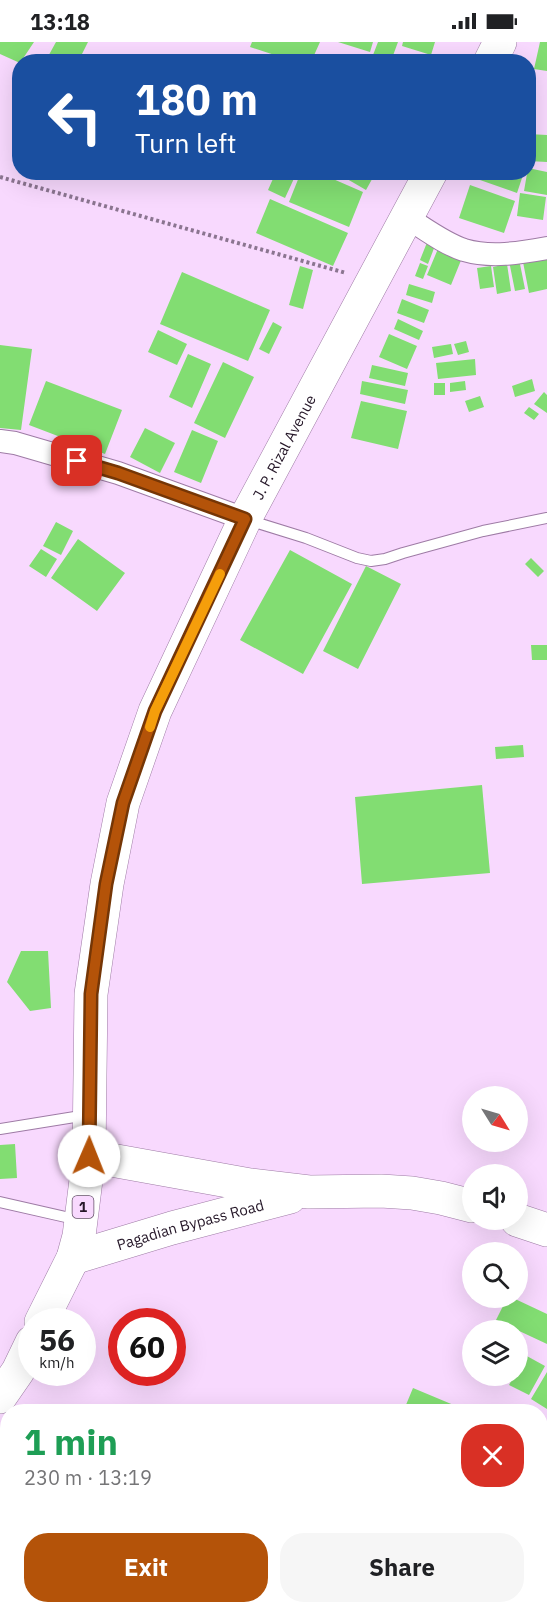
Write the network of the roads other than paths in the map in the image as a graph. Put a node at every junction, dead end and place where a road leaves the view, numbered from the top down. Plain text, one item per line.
1 (426, 180) edge
2 (406, 217) junction
3 (547, 248) edge
4 (0, 441) edge
5 (547, 518) edge
6 (245, 519) junction
7 (90, 1114) junction
8 (0, 1129) edge
9 (89, 1156) junction
10 (309, 1192) junction
11 (0, 1202) edge
12 (462, 1203) edge
13 (81, 1221) junction
14 (528, 1224) edge
15 (547, 1230) edge
16 (73, 1258) junction
17 (48, 1308) edge
18 (18, 1371) edge
19 (0, 1397) edge

1 - 2 main road, J. P. Rizal Avenue / 1
2 - 3 street
2 - 6 main road, J. P. Rizal Avenue / 1
4 - 6 street
5 - 6 lane
6 - 7 main road, J. P. Rizal Avenue / 1
7 - 8 lane
7 - 9 main road, J. P. Rizal Avenue / 1
9 - 10 main road, Pagadian Bypass Road
9 - 13 main road, J. P. Rizal Avenue / 1
10 - 12 main road, Pagadian Bypass Road
10 - 16 main road, Pagadian Bypass Road
11 - 13 lane
13 - 16 main road, J. P. Rizal Avenue / 1
14 - 15 main road
16 - 17 main road, 1
18 - 19 main road

